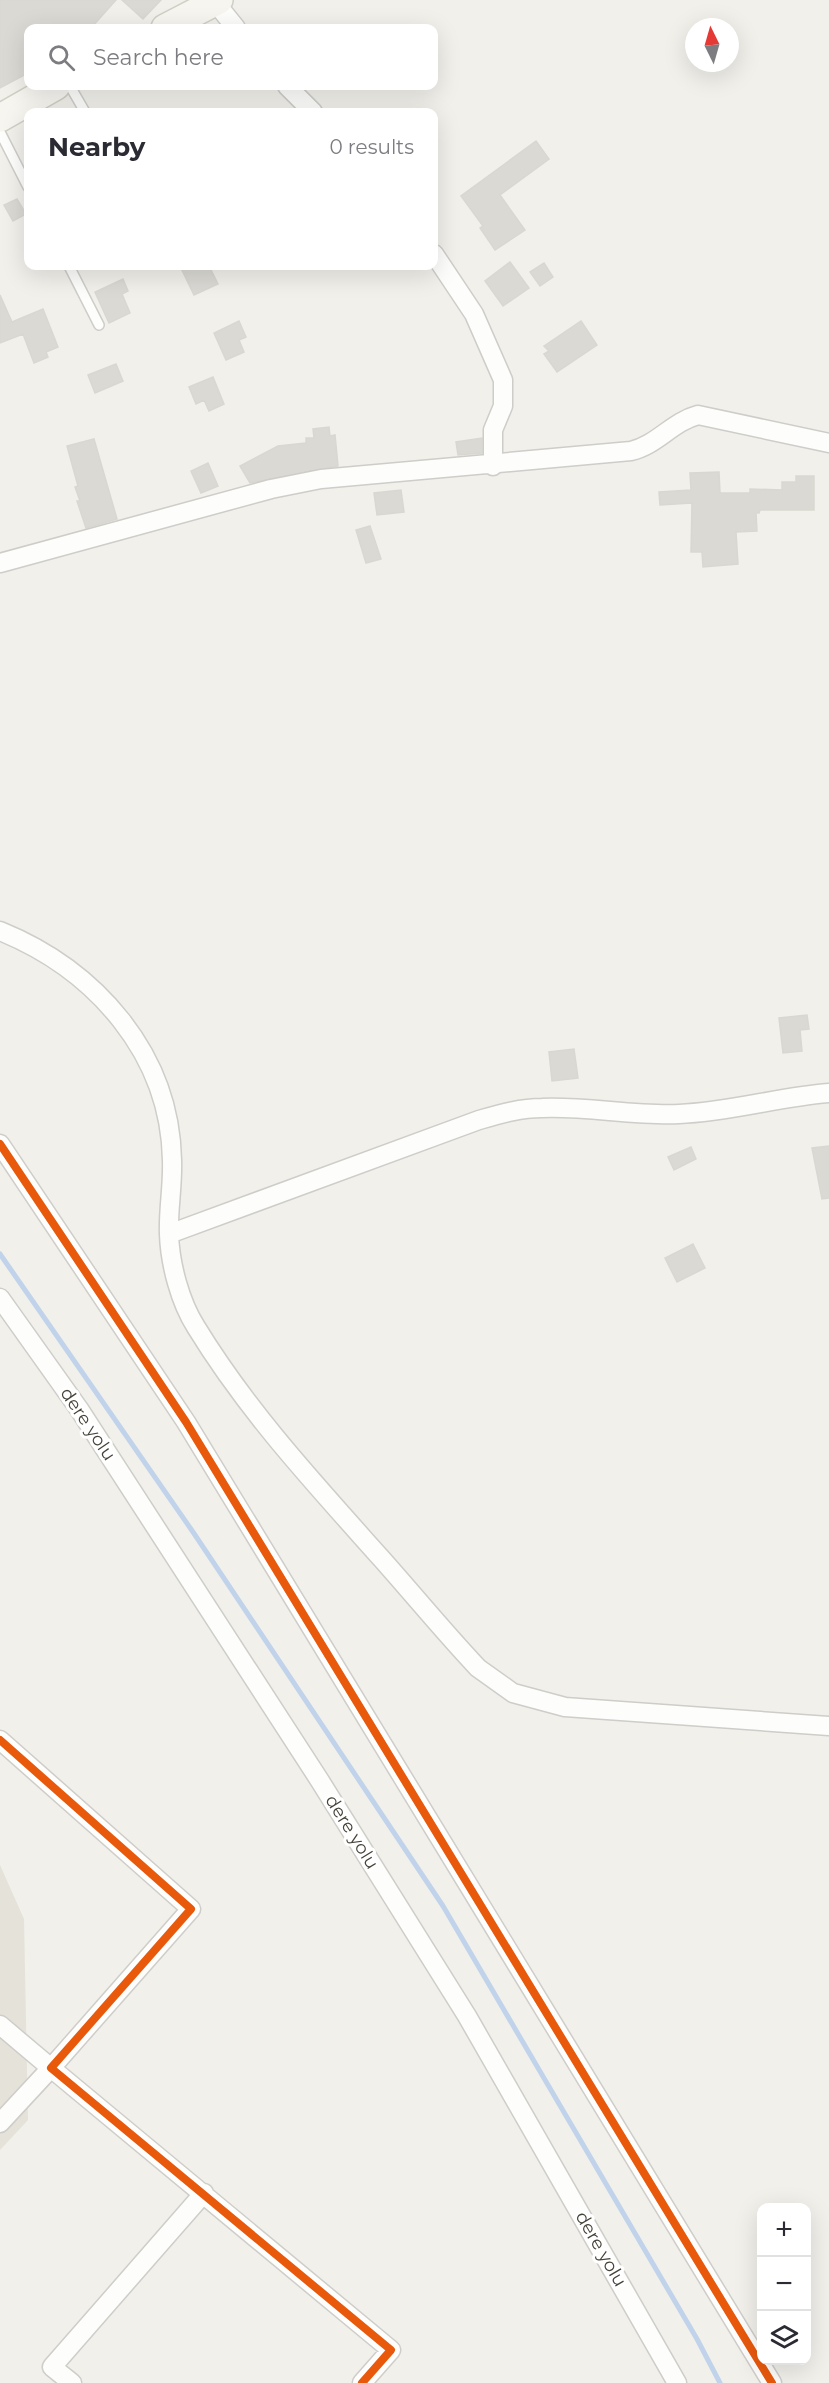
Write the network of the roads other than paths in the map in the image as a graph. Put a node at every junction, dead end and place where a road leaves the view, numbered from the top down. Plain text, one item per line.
1 (217, 1) edge
2 (173, 24) edge
3 (233, 24) edge
4 (50, 90) edge
5 (72, 90) edge
6 (291, 90) edge
7 (83, 108) edge
8 (309, 108) edge
9 (0, 118) edge
10 (0, 132) edge
11 (24, 180) edge
12 (438, 260) edge
13 (71, 270) edge
14 (99, 325) dead end
15 (829, 443) edge
16 (493, 466) junction
17 (0, 563) edge
18 (0, 931) edge
19 (829, 1093) edge
20 (0, 1144) edge
21 (169, 1234) junction
22 (0, 1298) edge
23 (829, 1726) edge
24 (0, 1740) edge
25 (0, 2025) edge
26 (51, 2068) junction
27 (0, 2123) edge
28 (204, 2193) junction
29 (72, 2383) edge
30 (362, 2383) edge
31 (677, 2383) edge
32 (772, 2383) edge

1 - 2 main road
1 - 3 street
4 - 9 main road
5 - 7 lane
6 - 8 street
10 - 11 lane
12 - 16 street
13 - 14 lane
15 - 16 street
16 - 17 street
18 - 21 street
19 - 21 street
20 - 32 street
21 - 23 street
22 - 31 street, dere yolu
24 - 26 street
25 - 26 street
26 - 27 street
26 - 28 street
28 - 29 street
28 - 30 street

